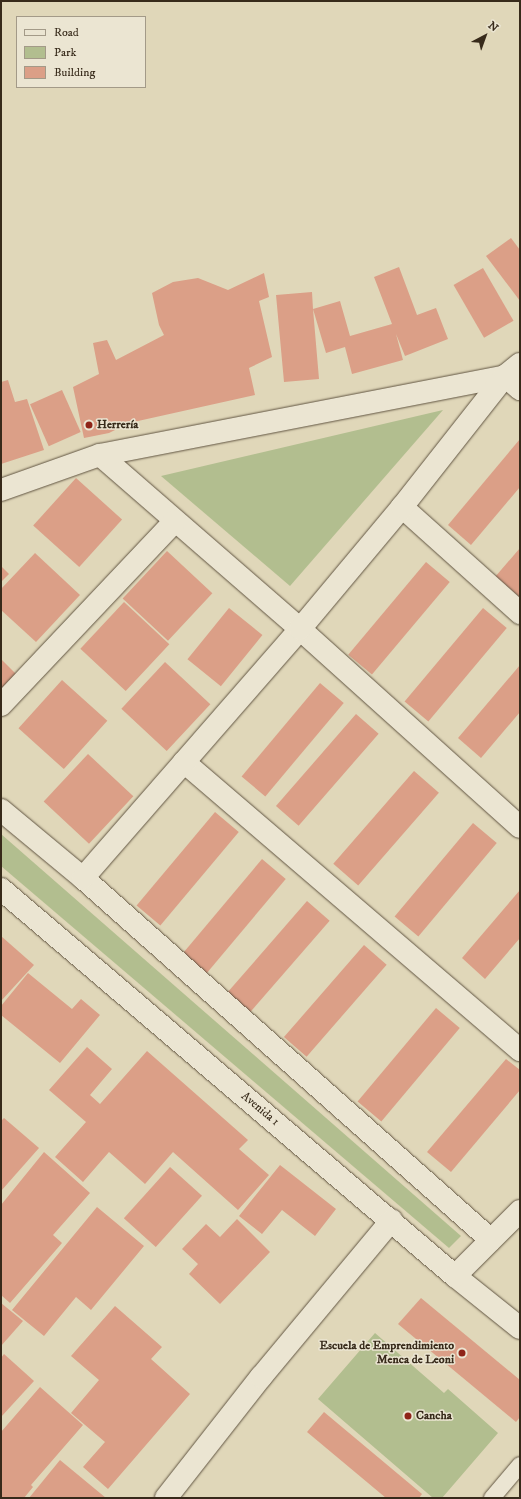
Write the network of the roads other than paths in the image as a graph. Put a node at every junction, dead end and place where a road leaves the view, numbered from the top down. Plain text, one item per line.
1 (515, 376) edge
2 (100, 455) junction
3 (1, 490) edge
4 (402, 508) junction
5 (175, 521) junction
6 (520, 613) edge
7 (300, 629) junction
8 (1, 705) edge
9 (184, 762) junction
10 (1, 810) edge
11 (520, 827) edge
12 (83, 878) junction
13 (1, 889) edge
14 (520, 1050) edge
15 (520, 1211) edge
16 (392, 1220) junction
17 (491, 1240) junction
18 (455, 1276) junction
19 (520, 1328) edge
20 (520, 1465) edge
21 (166, 1498) edge
22 (492, 1498) edge

1 - 2 street
1 - 4 street
2 - 3 street
2 - 5 street
4 - 6 street
4 - 7 street
5 - 7 street
5 - 8 street
7 - 9 street
7 - 11 street
9 - 12 street
9 - 14 street
10 - 12 street
12 - 17 street
13 - 16 street, Avenida 1
15 - 17 street
16 - 18 street, Avenida 1
16 - 21 street
17 - 18 street
18 - 19 street, Avenida 1
20 - 22 lane

